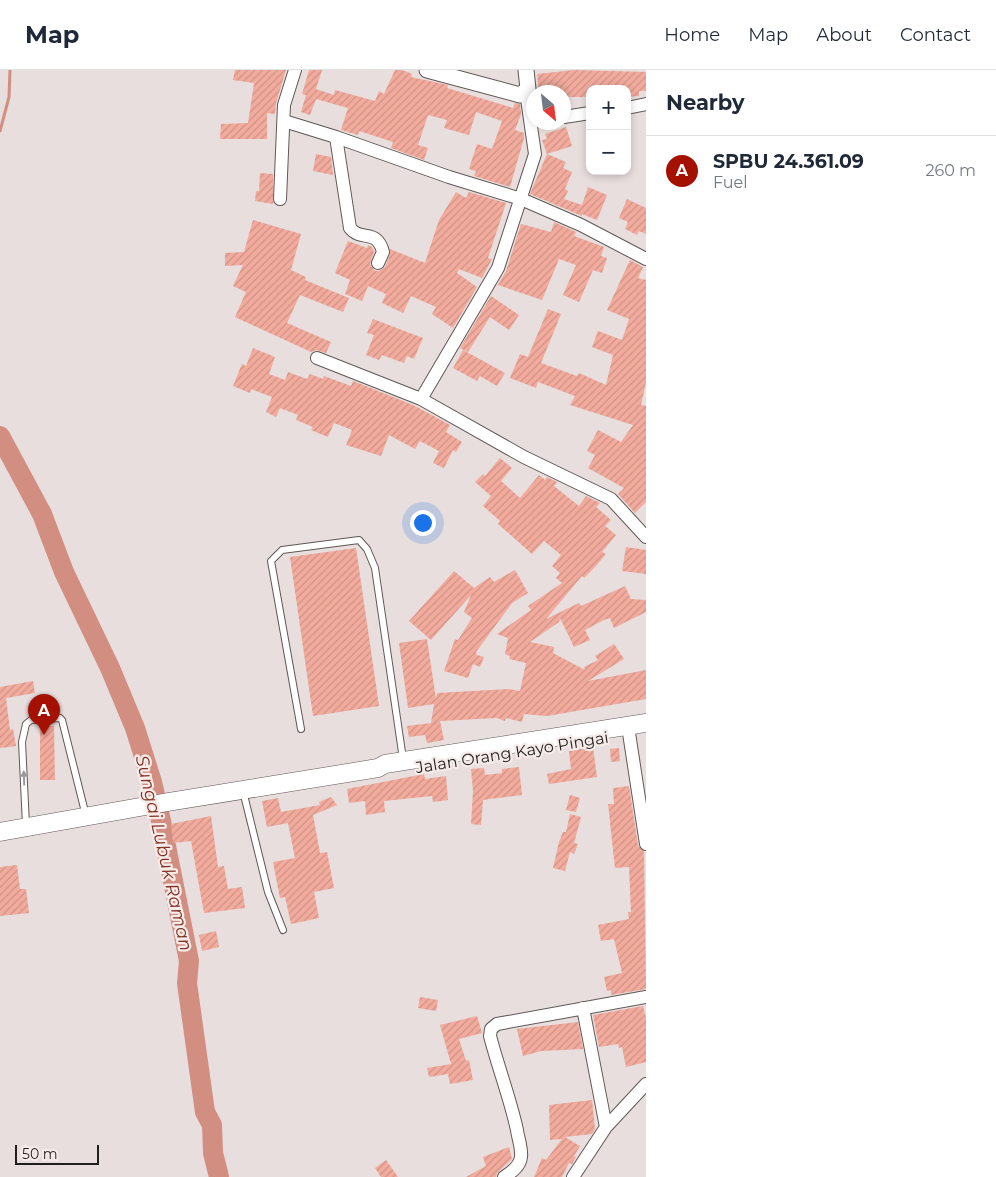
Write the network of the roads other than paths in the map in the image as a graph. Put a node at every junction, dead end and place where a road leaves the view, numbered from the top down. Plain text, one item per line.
1 (295, 70) edge
2 (426, 70) edge
3 (526, 70) edge
4 (529, 85) edge
5 (526, 96) edge
6 (646, 104) edge
7 (631, 107) edge
8 (586, 114) edge
9 (571, 116) edge
10 (284, 121) junction
11 (533, 130) edge
12 (336, 137) junction
13 (280, 199) dead end
14 (521, 199) junction
15 (646, 258) edge
16 (378, 263) dead end
17 (317, 358) dead end
18 (421, 399) junction
19 (646, 536) edge
20 (646, 723) edge
21 (301, 728) dead end
22 (637, 731) edge
23 (404, 763) junction
24 (378, 768) junction
25 (242, 790) junction
26 (86, 816) junction
27 (26, 827) junction
28 (0, 832) edge
29 (646, 844) edge
30 (283, 930) dead end
31 (646, 997) edge
32 (583, 1008) junction
33 (646, 1084) edge
34 (606, 1127) junction
35 (504, 1177) edge
36 (573, 1177) edge

1 - 10 street
2 - 5 street
3 - 4 street
6 - 7 street
8 - 9 street
10 - 12 street
10 - 13 street
11 - 14 street
12 - 14 street
12 - 16 street
14 - 15 street
14 - 18 street
17 - 18 street
18 - 19 street
20 - 23 main road, Jalan Orang Kayo Pingai
21 - 23 lane
22 - 24 main road, Jalan Orang Kayo Pingai
22 - 29 street
23 - 24 main road, Jalan Orang Kayo Pingai
24 - 25 main road, Jalan Orang Kayo Pingai
25 - 26 main road, Jalan Orang Kayo Pingai
25 - 30 lane
26 - 27 main road, Jalan Orang Kayo Pingai
27 -> 26 lane
27 - 28 main road, Jalan Orang Kayo Pingai
31 - 32 street
32 - 34 street
32 - 35 street
33 - 34 street
34 - 36 street

